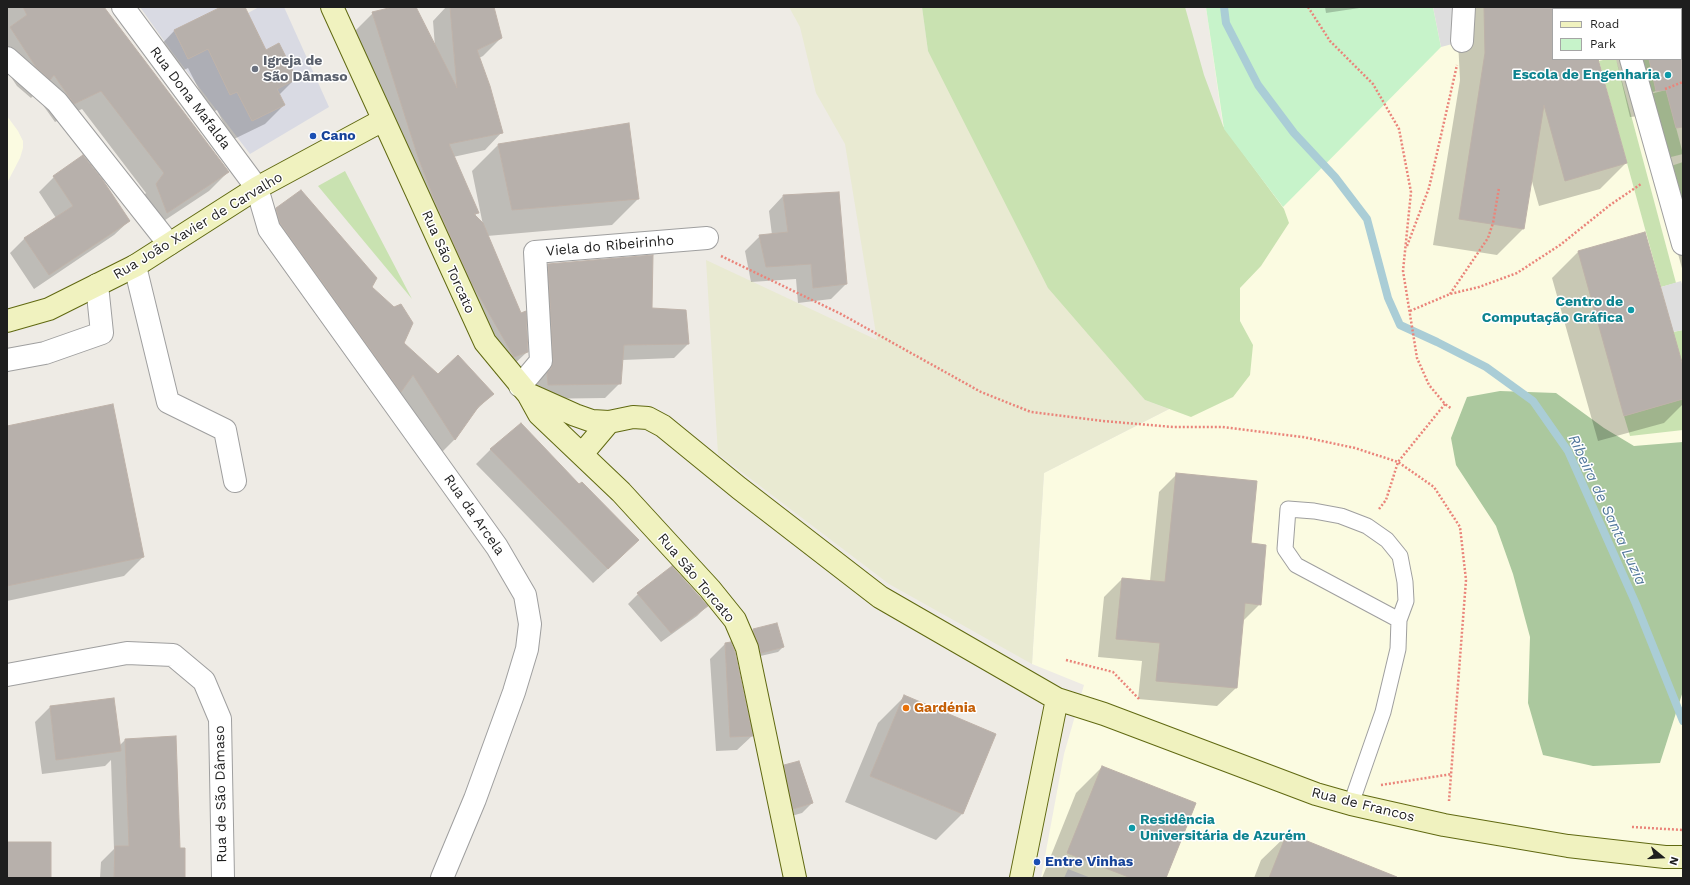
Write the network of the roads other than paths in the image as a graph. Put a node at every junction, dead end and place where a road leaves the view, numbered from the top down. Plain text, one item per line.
1 (123, 7) edge
2 (332, 7) edge
3 (1464, 7) edge
4 (1462, 40) road end
5 (7, 58) edge
6 (1631, 60) edge
7 (383, 120) junction
8 (258, 188) junction
9 (699, 239) road end
10 (169, 244) junction
11 (1683, 244) edge
12 (135, 266) junction
13 (97, 285) junction
14 (7, 321) edge
15 (7, 360) edge
16 (524, 390) junction
17 (609, 422) junction
18 (582, 454) junction
19 (235, 481) dead end
20 (1399, 620) junction
21 (7, 675) edge
22 (1057, 699) junction
23 (1351, 804) junction
24 (1683, 857) edge
25 (223, 878) edge
26 (442, 878) edge
27 (795, 878) edge
28 (1021, 878) edge

1 - 8 street, Rua Dona Mafalda
2 - 7 street, Rua São Torcato
3 - 4 street
5 - 10 street
6 - 11 street
7 - 8 street, Rua João Xavier de Carvalho
7 - 16 street, Rua São Torcato
8 - 10 street, Rua João Xavier de Carvalho
8 - 26 street, Rua da Arcela
9 - 16 street, Viela do Ribeirinho
10 - 12 street, Rua João Xavier de Carvalho
12 - 13 street, Rua João Xavier de Carvalho
12 - 19 street
13 - 14 street, Rua João Xavier de Carvalho
13 - 15 street
16 - 17 street, Rua São Torcato
16 - 18 street, Rua São Torcato
17 - 18 street
17 - 22 street, Rua de Francos
18 - 27 street, Rua São Torcato
20 - 20 lane
20 - 23 lane
21 - 25 street, Rua de São Dâmaso
22 - 23 street, Rua de Francos
22 - 28 street
23 - 24 street, Rua de Francos

